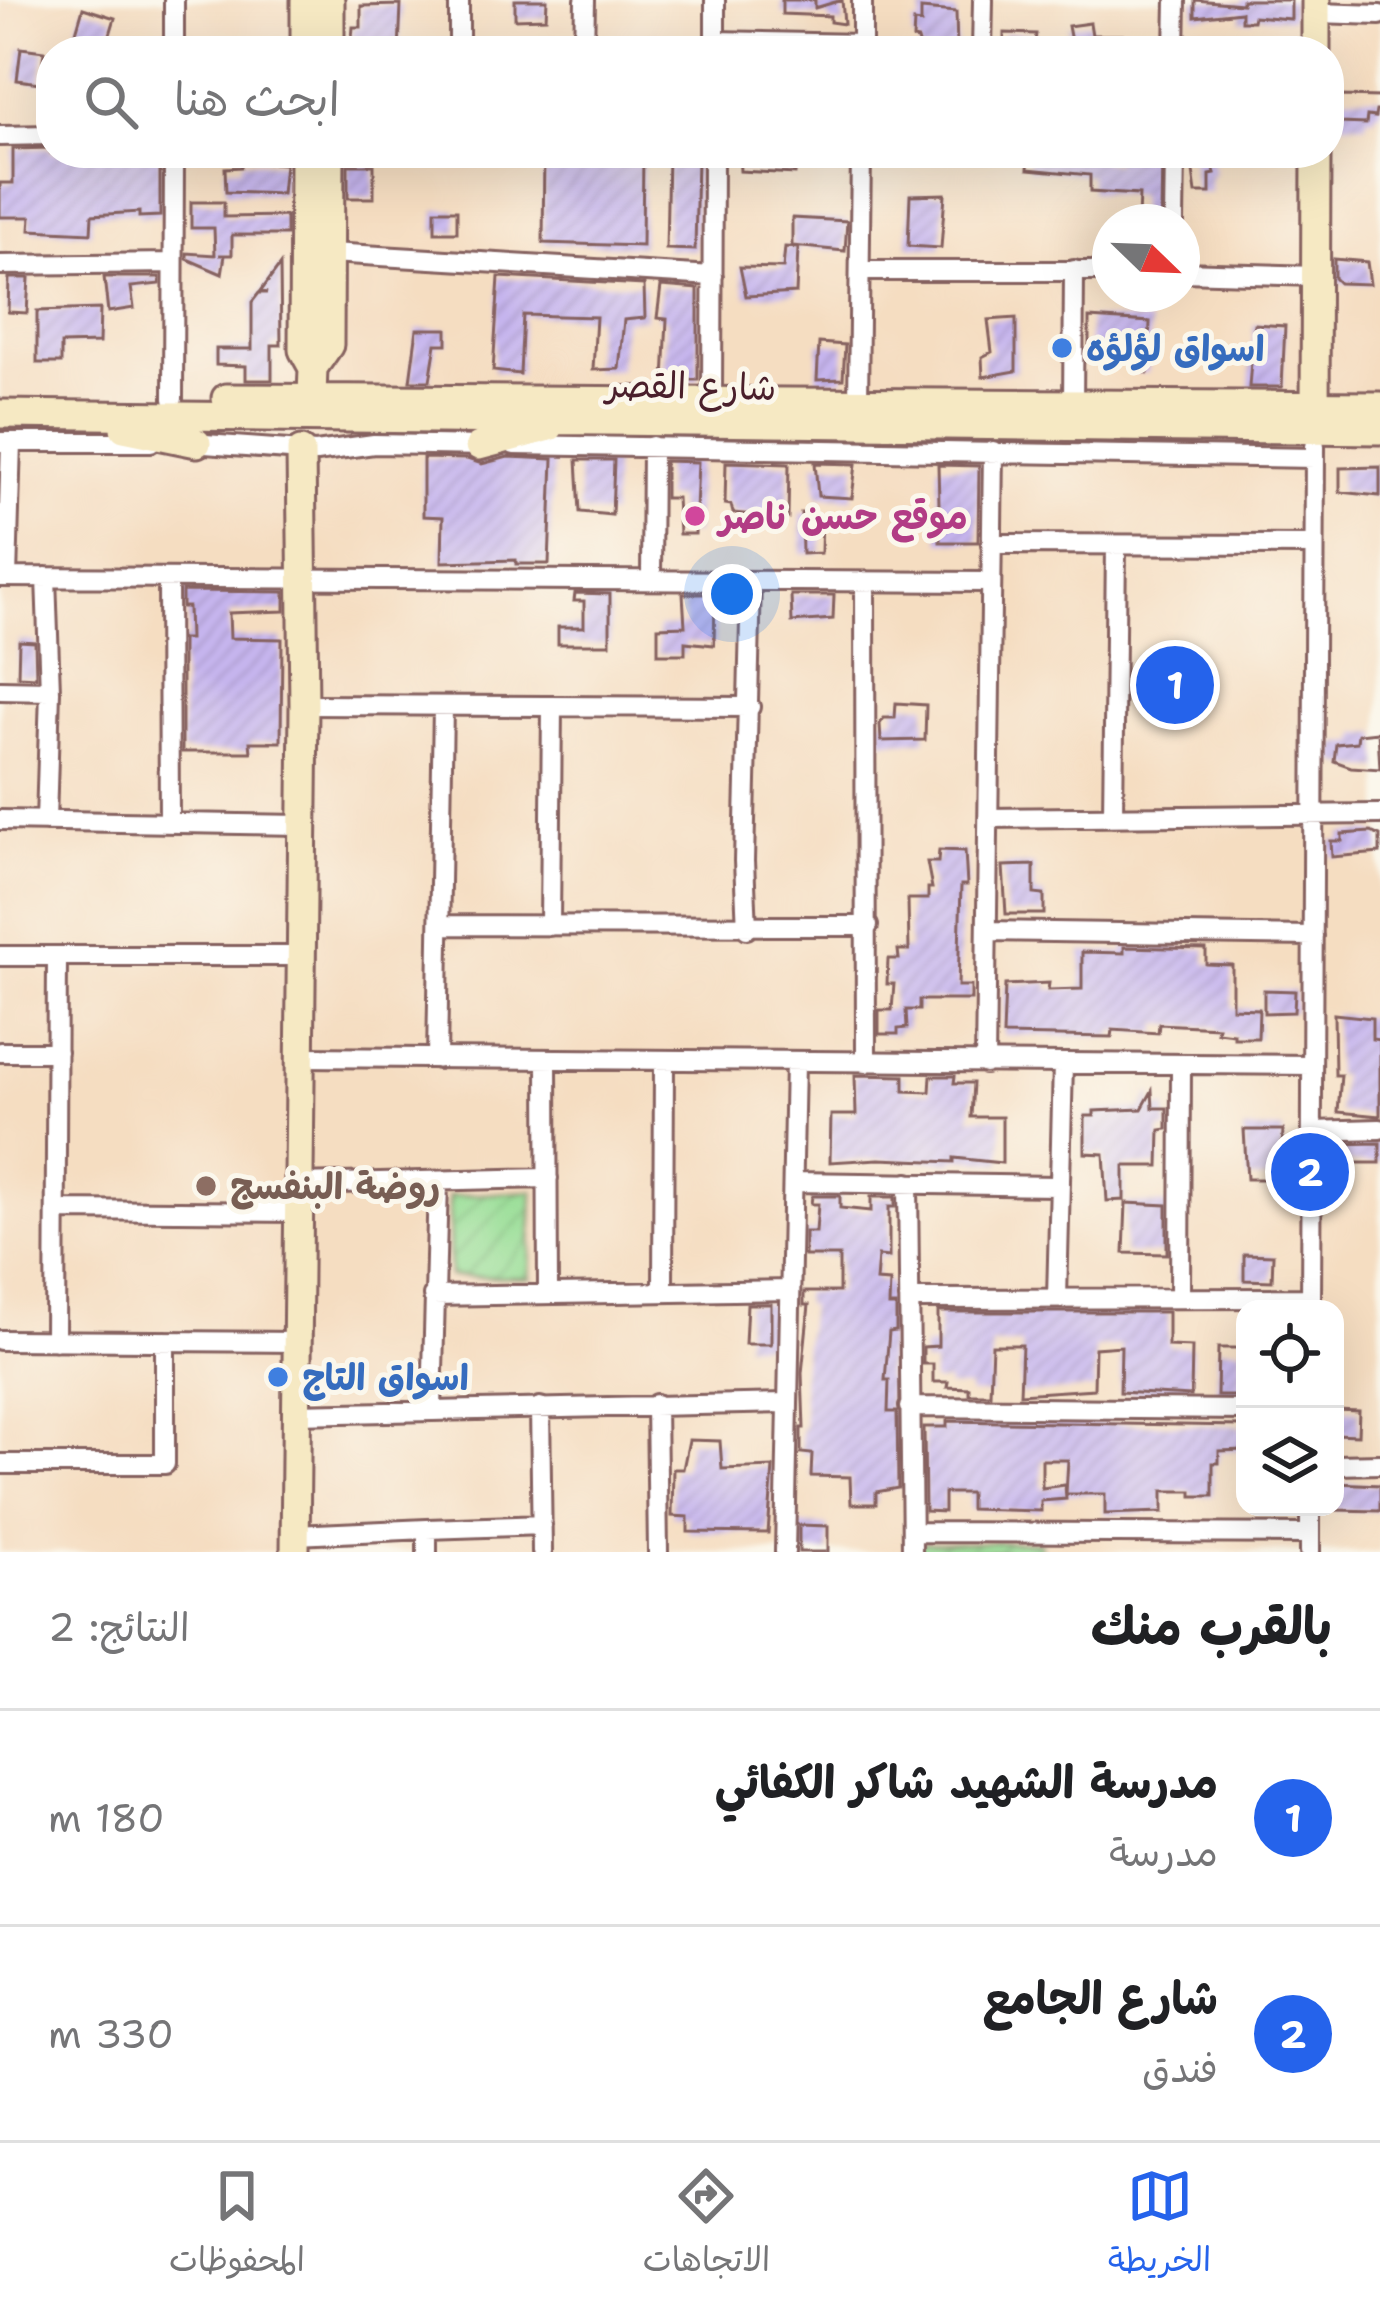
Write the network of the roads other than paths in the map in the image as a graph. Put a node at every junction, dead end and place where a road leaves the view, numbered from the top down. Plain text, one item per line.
1 (174, 0) edge
2 (305, 0) edge
3 (330, 0) edge
4 (459, 0) edge
5 (585, 0) edge
6 (715, 0) edge
7 (862, 0) edge
8 (982, 0) edge
9 (1176, 0) edge
10 (1316, 6) edge
11 (1380, 15) edge
12 (174, 36) edge
13 (304, 36) edge
14 (330, 36) edge
15 (459, 36) edge
16 (584, 36) edge
17 (715, 36) edge
18 (862, 36) edge
19 (982, 36) edge
20 (1175, 36) edge
21 (36, 135) edge
22 (0, 136) edge
23 (174, 168) edge
24 (304, 168) edge
25 (330, 168) edge
26 (713, 168) edge
27 (861, 168) edge
28 (1175, 168) edge
29 (1316, 168) edge
30 (1174, 204) edge
31 (329, 253) junction
32 (173, 263) junction
33 (0, 265) edge
34 (1074, 270) junction
35 (1092, 270) edge
36 (861, 271) junction
37 (1200, 273) edge
38 (713, 276) junction
39 (1315, 276) junction
40 (314, 368) junction
41 (0, 397) edge
42 (311, 397) junction
43 (173, 399) junction
44 (712, 399) junction
45 (858, 402) junction
46 (1073, 406) junction
47 (1380, 406) edge
48 (753, 411) junction
49 (820, 412) junction
50 (0, 414) edge
51 (61, 415) junction
52 (577, 419) junction
53 (1315, 430) junction
54 (1380, 430) edge
55 (5, 442) edge
56 (197, 443) junction
57 (479, 446) junction
58 (652, 446) junction
59 (301, 451) junction
60 (993, 451) junction
61 (991, 544) junction
62 (1116, 545) junction
63 (1313, 545) junction
64 (4, 577) edge
65 (46, 577) junction
66 (168, 578) junction
67 (300, 578) junction
68 (651, 580) junction
69 (751, 582) junction
70 (990, 582) junction
71 (865, 583) junction
72 (0, 690) edge
73 (50, 691) junction
74 (304, 705) junction
75 (443, 706) junction
76 (552, 706) junction
77 (749, 707) junction
78 (1313, 814) junction
79 (1380, 814) edge
80 (1113, 817) junction
81 (989, 818) junction
82 (0, 820) edge
83 (46, 821) junction
84 (169, 823) junction
85 (302, 824) junction
86 (441, 926) junction
87 (550, 926) junction
88 (868, 926) junction
89 (747, 928) junction
90 (988, 931) junction
91 (1313, 936) junction
92 (0, 956) edge
93 (57, 956) junction
94 (301, 956) junction
95 (0, 1052) edge
96 (57, 1052) junction
97 (300, 1057) junction
98 (437, 1059) junction
99 (548, 1060) junction
100 (664, 1061) junction
101 (795, 1062) junction
102 (866, 1063) junction
103 (986, 1064) junction
104 (1063, 1064) junction
105 (1181, 1065) junction
106 (1312, 1065) junction
107 (1380, 1129) edge
108 (1312, 1130) junction
109 (548, 1178) junction
110 (438, 1181) junction
111 (793, 1181) junction
112 (908, 1183) junction
113 (298, 1184) junction
114 (1057, 1186) junction
115 (56, 1210) junction
116 (298, 1212) junction
117 (664, 1290) junction
118 (790, 1291) junction
119 (548, 1294) junction
120 (433, 1296) junction
121 (1180, 1297) junction
122 (1057, 1298) junction
123 (909, 1299) junction
124 (1236, 1300) edge
125 (1311, 1300) edge
126 (0, 1340) edge
127 (56, 1340) junction
128 (165, 1341) junction
129 (297, 1342) junction
130 (788, 1403) junction
131 (656, 1404) junction
132 (540, 1407) junction
133 (909, 1407) junction
134 (432, 1410) junction
135 (1236, 1410) edge
136 (296, 1414) junction
137 (1380, 1464) edge
138 (0, 1465) edge
139 (1344, 1465) edge
140 (542, 1525) junction
141 (427, 1529) junction
142 (912, 1542) edge
143 (1057, 1542) edge
144 (1176, 1542) edge
145 (295, 1543) edge
146 (1310, 1543) edge
147 (427, 1552) edge
148 (542, 1552) edge
149 (658, 1552) edge
150 (785, 1552) edge

1 - 12 street
2 - 13 street
3 - 14 street
4 - 15 street
5 - 16 street
6 - 17 street
7 - 18 street
8 - 19 street
9 - 20 street
10 - 11 street
21 - 22 street
23 - 32 street
24 - 40 street
25 - 31 street
26 - 38 street
27 - 36 street
28 - 30 street
29 - 39 street
31 - 38 street
31 - 40 street
32 - 33 street
32 - 43 street
34 - 35 street
34 - 36 street
34 - 46 street
36 - 45 street
37 - 39 street
38 - 44 street
39 - 53 street
40 - 42 street
41 - 43 street, شارع القصر
42 - 43 street, شارع القصر
42 - 44 street, شارع القصر
44 - 48 street, شارع القصر
45 - 46 street, شارع القصر
45 - 49 street, شارع القصر
46 - 53 street, شارع القصر
47 - 53 street
48 - 49 street, شارع القصر
48 - 52 street, شارع القصر
49 - 53 street, شارع القصر
50 - 51 street, شارع القصر
51 - 52 street, شارع القصر
51 - 56 street
52 - 57 street
53 - 54 street, شارع القصر
53 - 60 street
53 - 63 street
55 - 56 street
55 - 64 street
56 - 59 street
57 - 58 street
57 - 59 street
58 - 60 street
58 - 68 street
59 - 67 street
60 - 61 street
61 - 62 street
61 - 70 street
62 - 63 street
62 - 80 street
63 - 78 street
64 - 65 street
65 - 66 street
65 - 73 street
66 - 67 street
66 - 84 street
67 - 68 street
67 - 74 street
68 - 69 street
69 - 71 street
69 - 77 street
70 - 71 street
70 - 81 street
71 - 88 street
72 - 73 street
73 - 83 street
74 - 75 street
74 - 85 street
75 - 76 street
75 - 86 street
76 - 77 street
76 - 87 street
77 - 89 street
78 - 79 street
78 - 80 street
78 - 91 street
80 - 81 street
81 - 90 street
82 - 83 street
83 - 84 street
84 - 85 street
85 - 94 street
86 - 87 street
86 - 98 street
87 - 89 street
88 - 89 street
88 - 102 street
90 - 91 street
90 - 103 street
91 - 106 street
92 - 93 street
93 - 94 street
93 - 96 street
94 - 97 street
95 - 96 street
96 - 115 street
97 - 98 street
97 - 113 street
98 - 99 street
99 - 100 street
99 - 109 street
100 - 101 street
100 - 117 street
101 - 102 street
101 - 111 street
102 - 103 street
103 - 104 street
104 - 105 street
104 - 114 street
105 - 106 street
105 - 121 street
106 - 108 street
107 - 108 street
108 - 125 street
109 - 110 street
109 - 119 street
110 - 113 street
110 - 120 street
111 - 112 street
111 - 118 street
112 - 114 street
112 - 123 street
113 - 116 street
114 - 122 street
115 - 116 street
115 - 127 street
116 - 129 street
117 - 118 street
117 - 119 street
118 - 130 street
119 - 120 street
120 - 134 street
121 - 122 street
121 - 124 street
122 - 123 street
123 - 133 street
126 - 127 street
127 - 128 street
128 - 129 street
128 - 138 street
129 - 136 street
130 - 131 street
130 - 150 street
131 - 132 street
131 - 149 street
132 - 134 street
132 - 140 street
133 - 135 street
133 - 142 street
134 - 136 street
136 - 145 street
137 - 139 street
140 - 141 street
140 - 148 street
141 - 145 street
141 - 147 street
142 - 143 street
143 - 144 street
144 - 146 street

